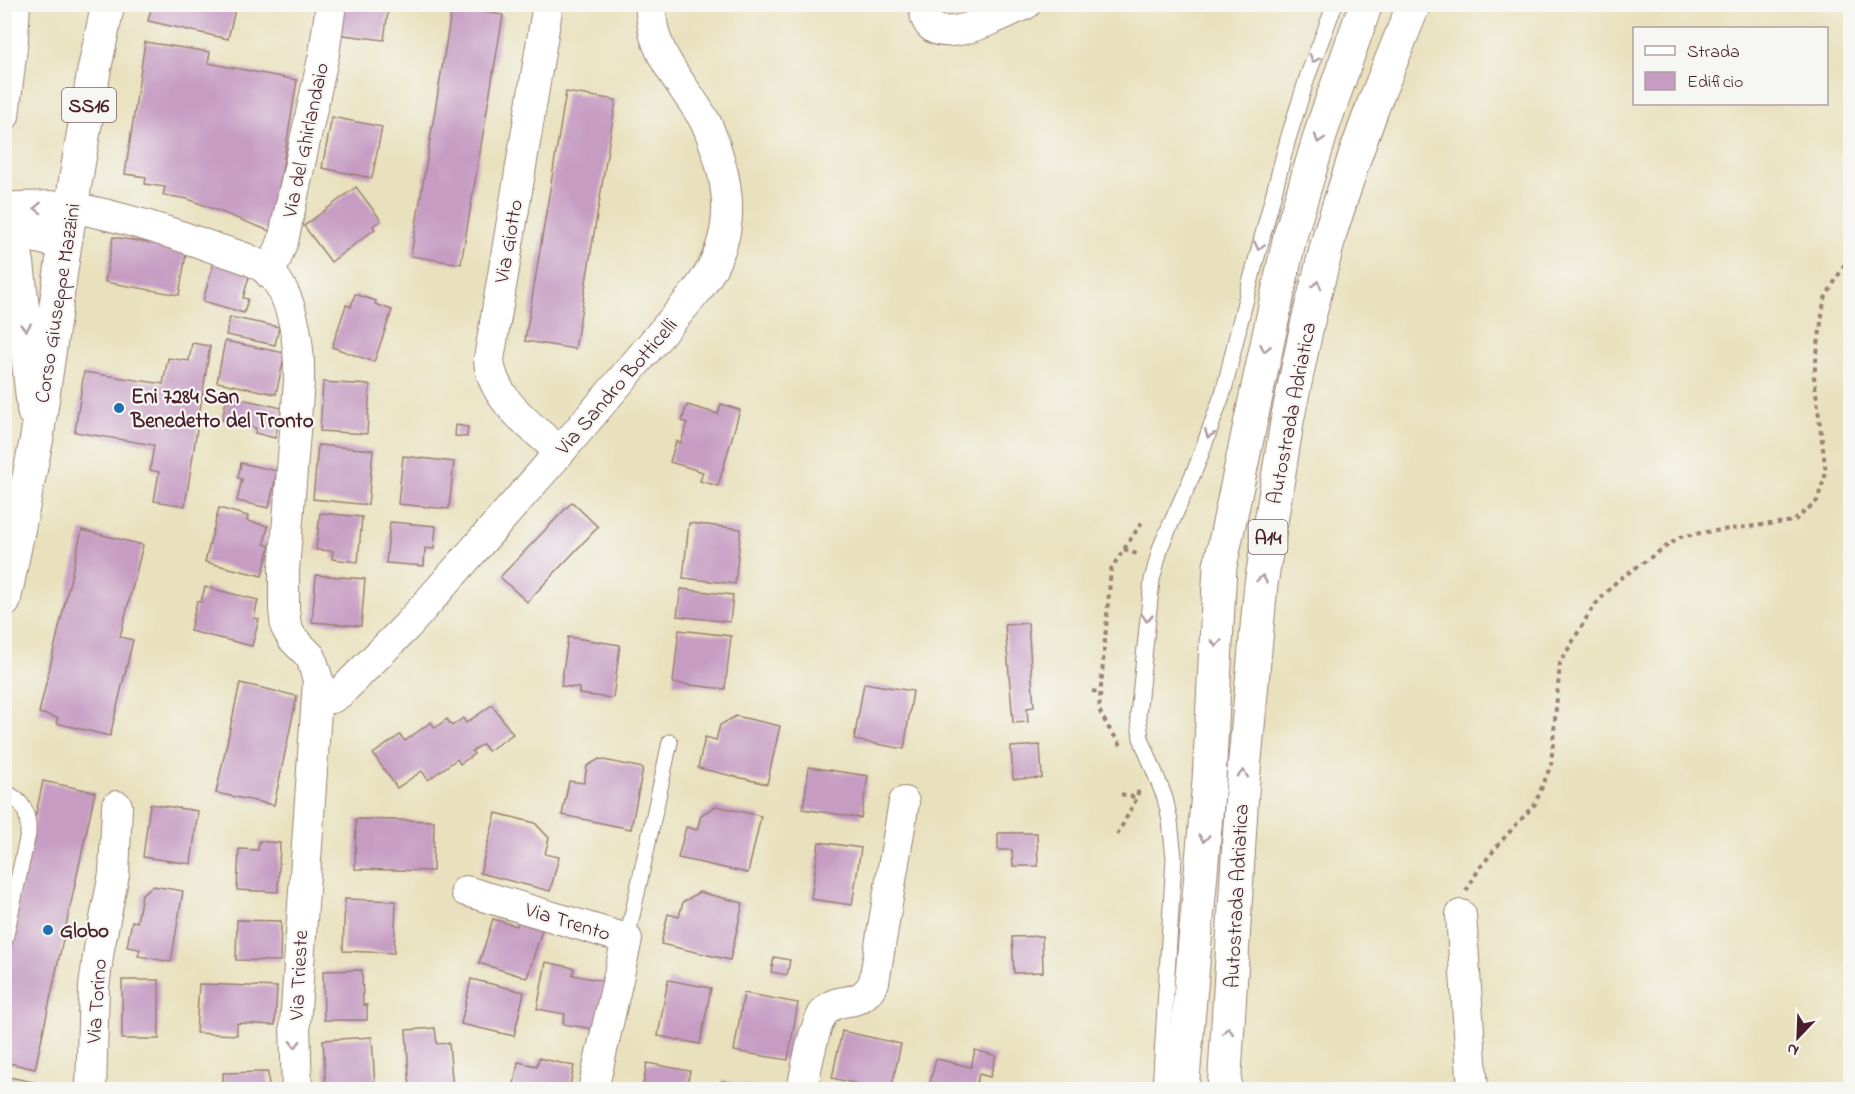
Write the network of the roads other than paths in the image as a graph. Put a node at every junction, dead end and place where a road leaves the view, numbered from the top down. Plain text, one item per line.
1 (15, 4) edge
2 (108, 4) edge
3 (331, 4) edge
4 (548, 4) edge
5 (650, 4) edge
6 (925, 4) edge
7 (1026, 4) edge
8 (1335, 4) edge
9 (1365, 4) edge
10 (1414, 4) edge
11 (4, 116) edge
12 (72, 207) junction
13 (4, 209) edge
14 (5, 229) edge
15 (65, 243) junction
16 (270, 274) junction
17 (37, 437) junction
18 (560, 452) junction
19 (4, 601) edge
20 (317, 698) junction
21 (670, 742) dead end
22 (4, 792) edge
23 (904, 802) dead end
24 (117, 806) dead end
25 (466, 891) dead end
26 (1461, 915) road end
27 (627, 939) junction
28 (4, 944) edge
29 (91, 1089) edge
30 (297, 1089) edge
31 (593, 1089) edge
32 (802, 1089) edge
33 (1160, 1089) edge
34 (1182, 1089) edge
35 (1224, 1089) edge
36 (1473, 1089) edge

1 - 11 street
2 - 12 main road, Corso Giuseppe Mazzini / SS16
3 - 16 street, Via del Ghirlandaio
4 - 18 street, Via Giotto
5 - 18 street, Via Sandro Botticelli
6 - 7 street
8 -> 33 lane
9 -> 34 main road, Autostrada Adriatica / A14
35 -> 10 main road, Autostrada Adriatica / A14
12 -> 13 main road
12 - 15 main road, Corso Giuseppe Mazzini / SS16
12 - 16 street
14 - 15 main road
14 -> 17 main road
15 - 17 main road, Corso Giuseppe Mazzini / SS16
16 - 20 street
17 - 19 main road, Corso Giuseppe Mazzini / SS16
18 - 20 street, Via Sandro Botticelli
20 -> 30 street, Via Trieste
21 - 27 lane
22 - 28 lane
23 - 32 street
24 - 29 street, Via Torino
25 - 27 street, Via Trento
26 - 36 street
27 - 31 street, Via Trento

